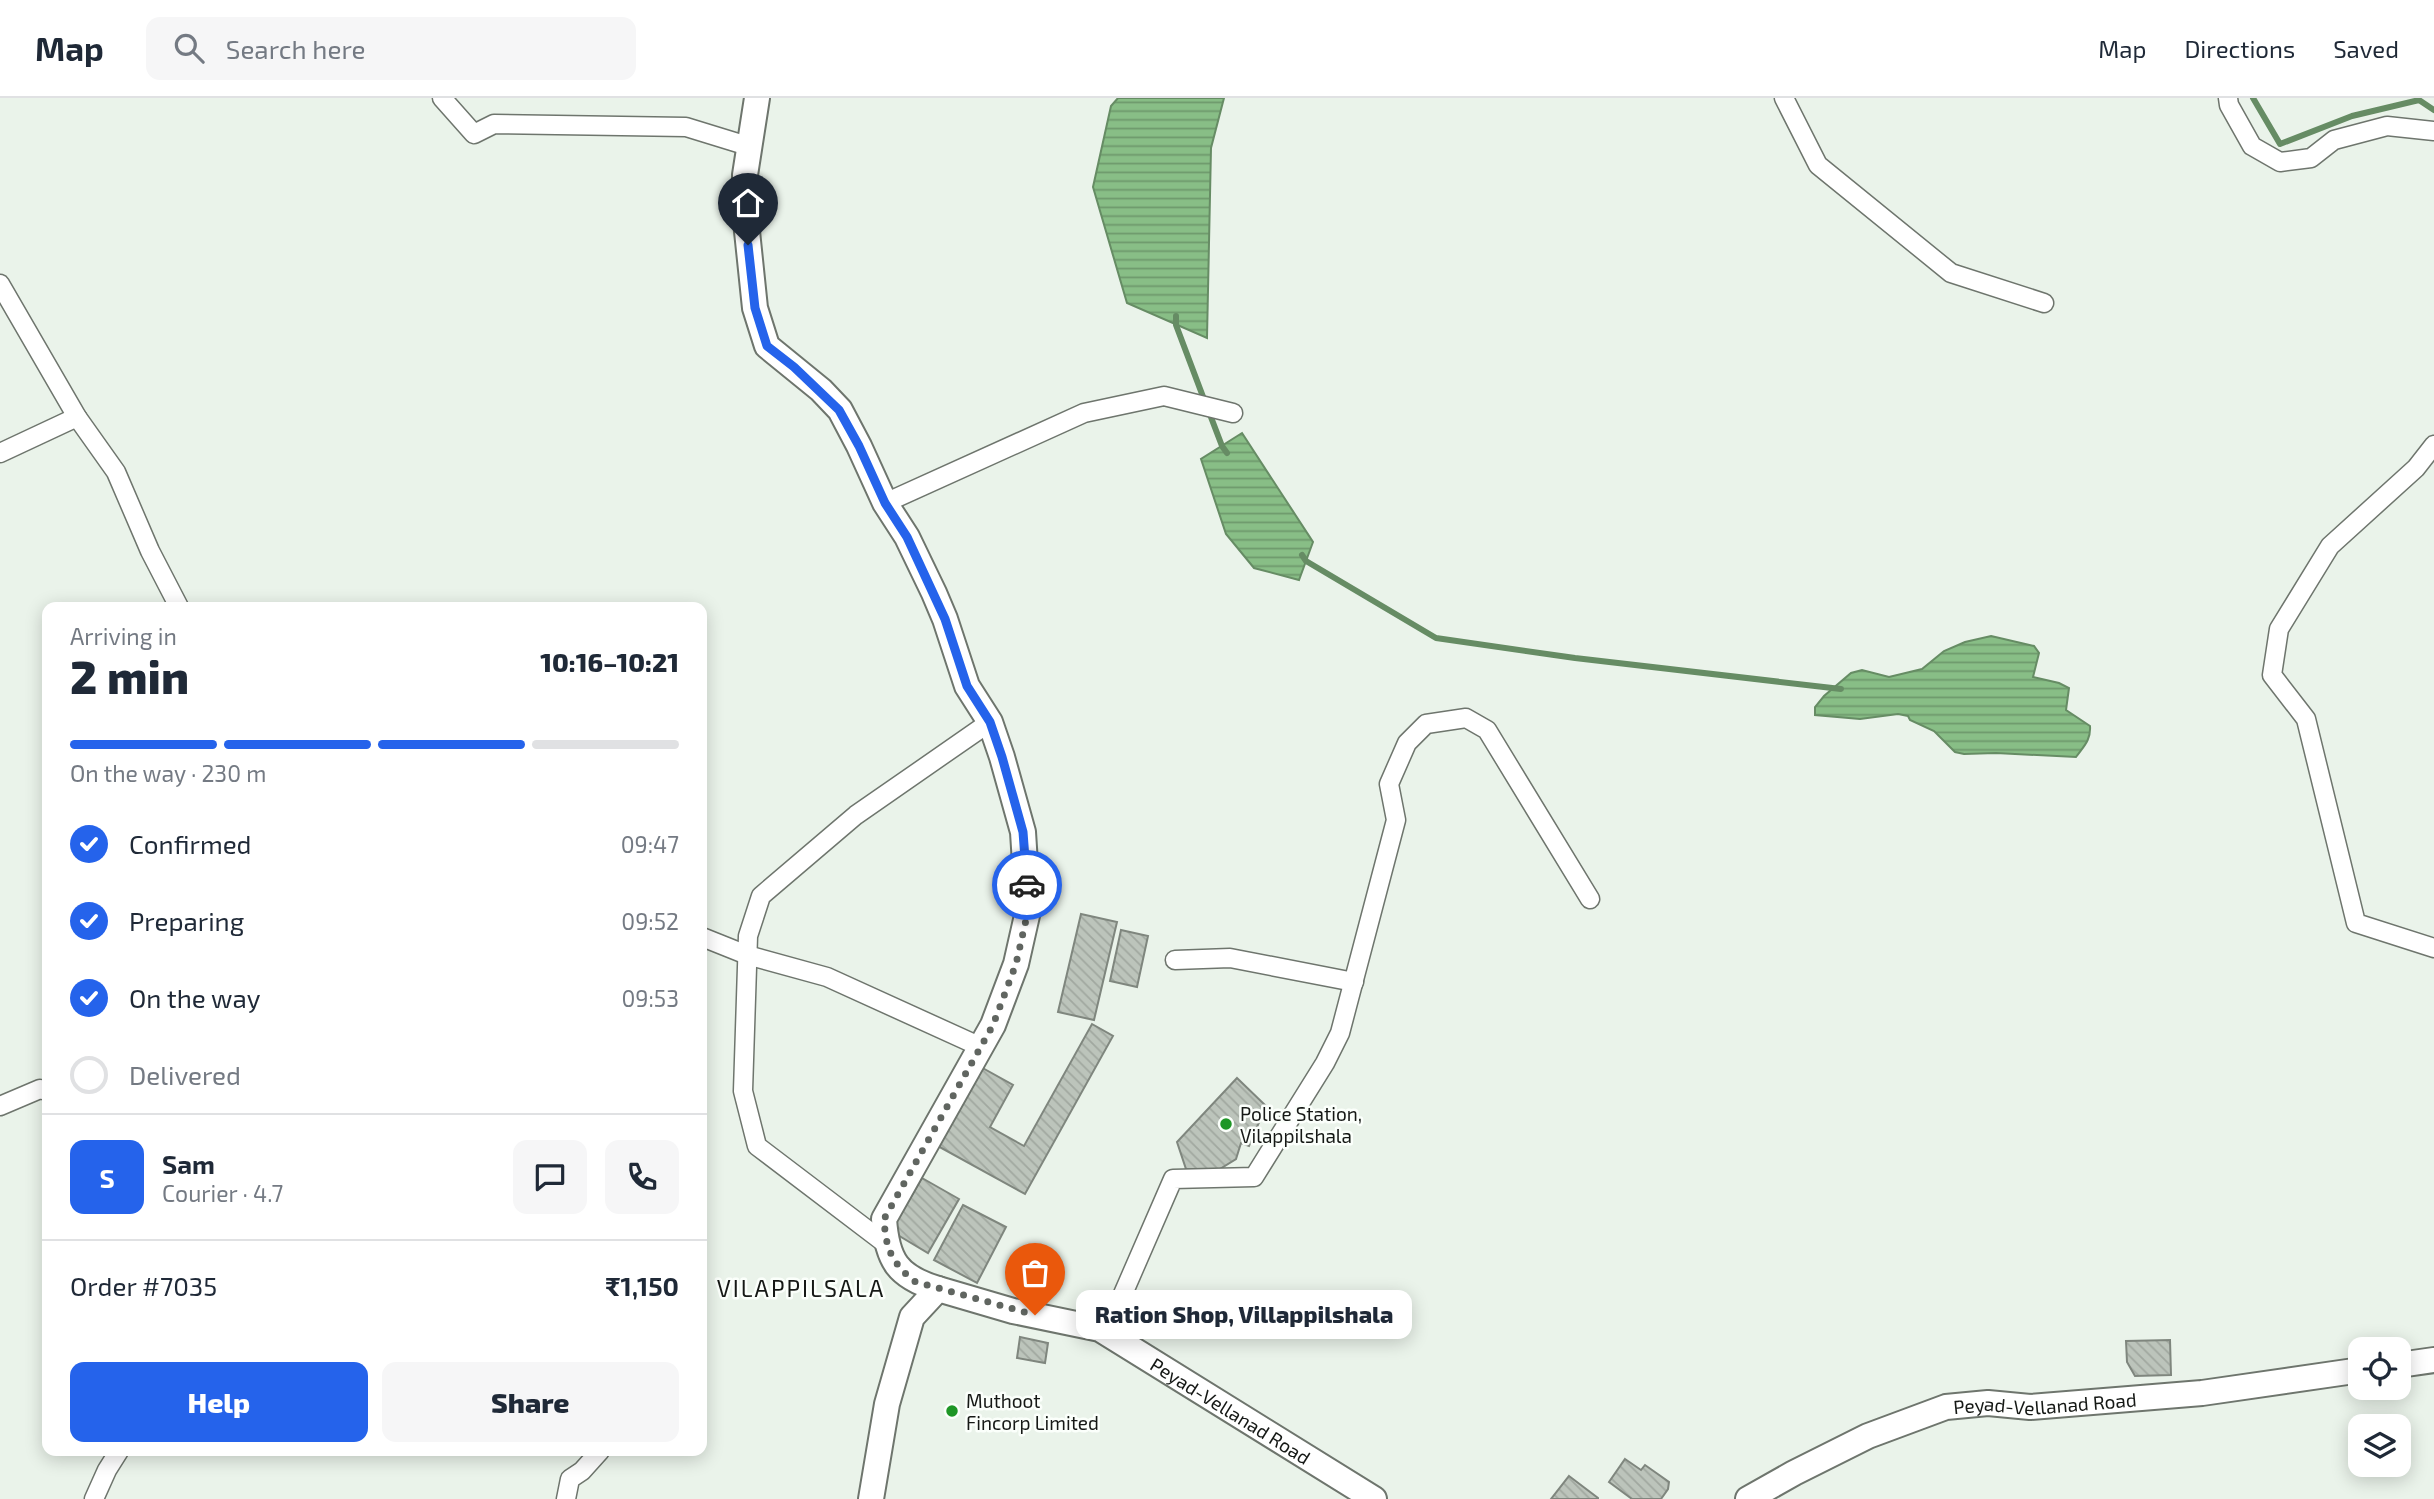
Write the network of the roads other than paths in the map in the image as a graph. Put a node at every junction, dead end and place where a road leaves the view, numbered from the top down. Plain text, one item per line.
1 (442, 98) edge
2 (757, 98) edge
3 (1784, 98) edge
4 (2228, 98) edge
5 (2434, 131) edge
6 (751, 147) junction
7 (0, 284) edge
8 (2044, 303) dead end
9 (1233, 413) dead end
10 (77, 417) junction
11 (2434, 445) edge
12 (0, 453) edge
13 (885, 503) junction
14 (177, 602) edge
15 (990, 722) junction
16 (1590, 899) dead end
17 (707, 939) edge
18 (2434, 948) edge
19 (747, 955) junction
20 (1175, 960) dead end
21 (1354, 982) junction
22 (981, 1047) junction
23 (42, 1090) edge
24 (0, 1106) edge
25 (886, 1244) junction
26 (938, 1289) junction
27 (1106, 1334) junction
28 (2434, 1360) edge
29 (2411, 1363) edge
30 (2348, 1372) edge
31 (116, 1456) edge
32 (596, 1456) edge
33 (94, 1499) edge
34 (566, 1499) edge
35 (871, 1499) edge
36 (1374, 1499) edge
37 (1748, 1499) edge

1 - 6 street
2 - 6 main road
3 - 8 street
4 - 5 street
6 - 13 main road
7 - 10 street
9 - 13 street
10 - 12 street
10 - 14 street
11 - 18 street
13 - 15 main road
15 - 19 street
15 - 22 main road
16 - 21 street
17 - 19 street
19 - 22 street
19 - 25 street
20 - 21 street
21 - 27 street
22 - 25 main road
23 - 24 street
25 - 26 main road, Peyad-Vellanad Road
26 - 27 main road, Peyad-Vellanad Road
26 - 35 main road
27 - 36 main road, Peyad-Vellanad Road
28 - 29 main road
30 - 37 main road, Peyad-Vellanad Road
31 - 33 street
32 - 34 street

